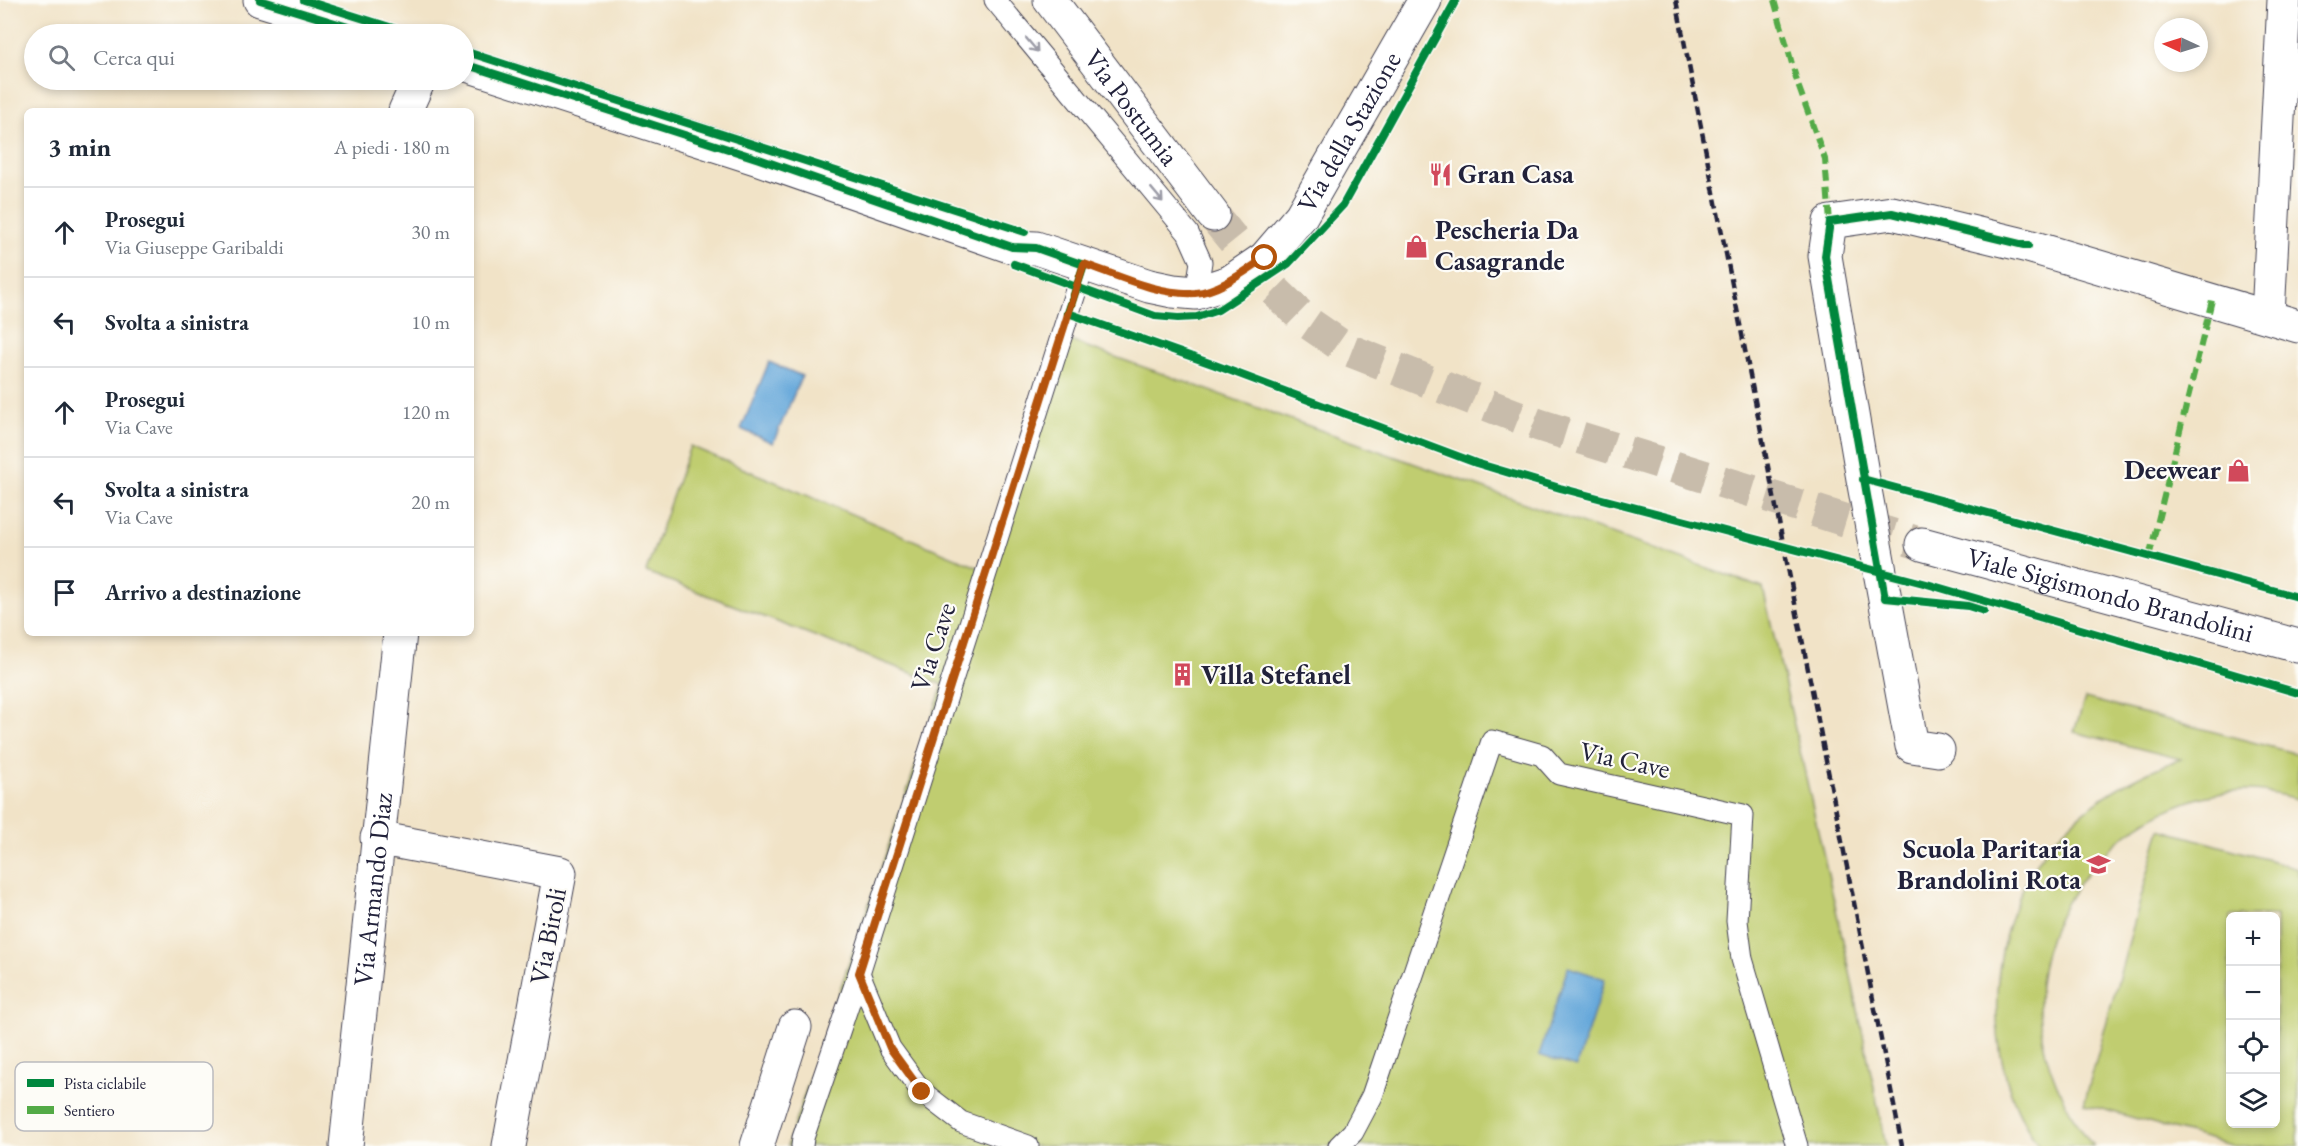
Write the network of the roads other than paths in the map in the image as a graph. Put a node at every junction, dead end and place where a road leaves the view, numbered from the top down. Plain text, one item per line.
1 (995, 0) edge
2 (1050, 0) edge
3 (1425, 0) edge
4 (2284, 0) edge
5 (274, 2) edge
6 (340, 24) edge
7 (474, 67) edge
8 (414, 90) edge
9 (406, 108) edge
10 (1213, 215) tunnel mouth
11 (1084, 264) junction
12 (1197, 293) junction
13 (2283, 321) edge
14 (1922, 544) tunnel mouth
15 (400, 636) edge
16 (2298, 646) edge
17 (1938, 750) dead end
18 (377, 838) junction
19 (859, 973) junction
20 (795, 1027) dead end
21 (346, 1146) edge
22 (509, 1146) edge
23 (757, 1146) edge
24 (802, 1146) edge
25 (1028, 1146) edge
26 (1339, 1146) edge
27 (1797, 1146) edge

1 -> 12 lane
2 - 10 street, Via Postumia
3 - 12 street, Via della Stazione
4 - 13 street
5 - 6 street
7 - 11 street
8 - 9 street
11 - 12 street
11 - 19 lane, Via Cave
13 - 17 street
14 - 16 street, Viale Sigismondo Brandolini
15 - 18 street, Via Armando Diaz
18 - 21 street, Via Armando Diaz
18 - 22 street, Via Biroli
19 - 24 lane, Via Cave
19 - 25 lane
20 - 23 street
26 - 27 lane, Via Cave

